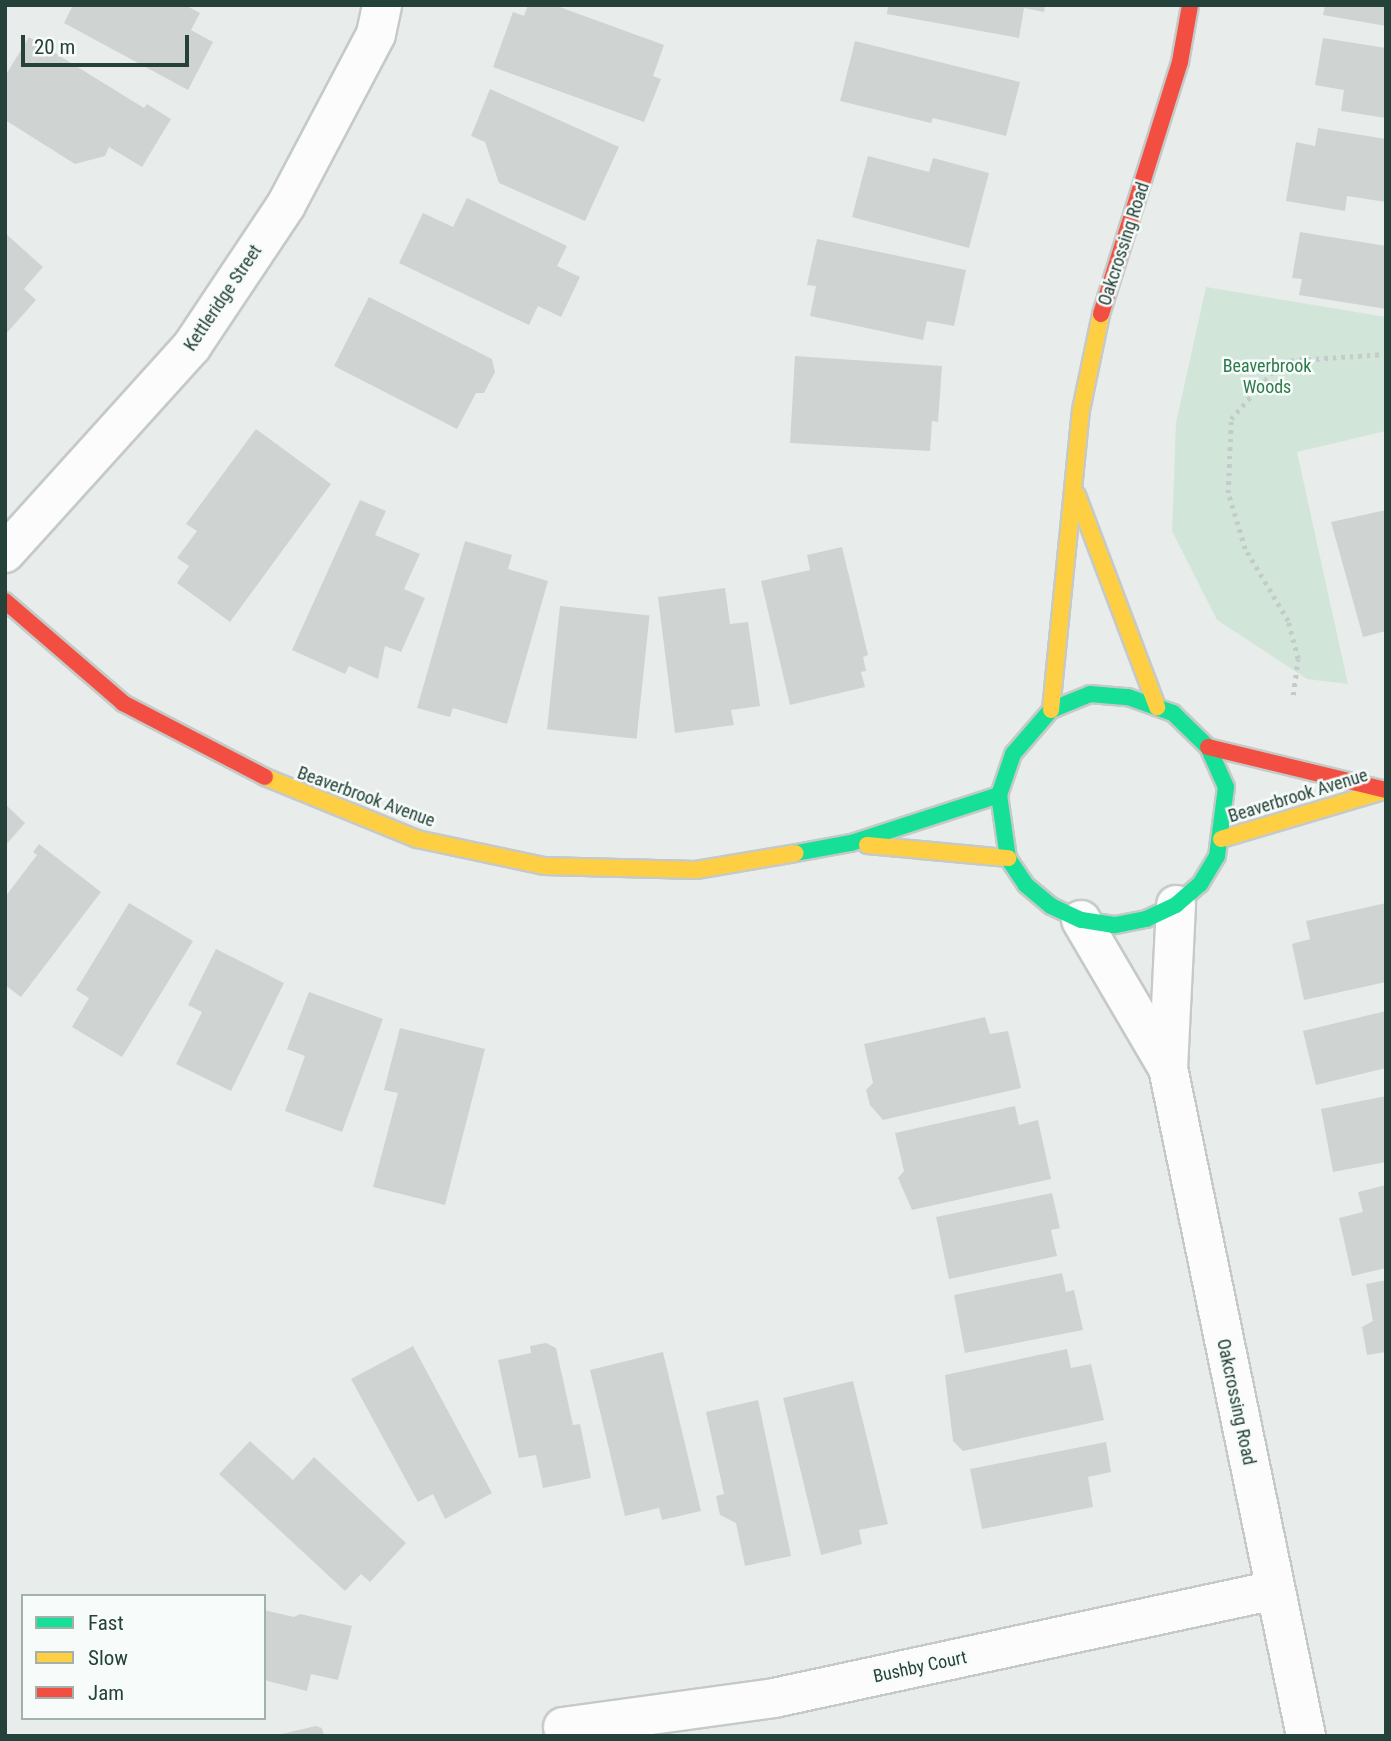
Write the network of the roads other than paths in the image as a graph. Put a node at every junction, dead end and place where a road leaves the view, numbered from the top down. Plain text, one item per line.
1 (382, 5) edge
2 (1190, 5) edge
3 (1074, 486) junction
4 (5, 553) edge
5 (5, 601) edge
6 (1157, 707) junction
7 (1051, 710) junction
8 (1208, 747) junction
9 (1386, 790) edge
10 (999, 795) junction
11 (1221, 839) junction
12 (851, 844) junction
13 (1009, 858) junction
14 (1175, 905) junction
15 (1081, 920) junction
16 (1168, 1068) junction
17 (1275, 1590) junction
18 (563, 1727) dead end
19 (1306, 1736) edge

1 - 4 street, Kettleridge Street
2 - 3 street, Oakcrossing Road
3 - 6 street, Oakcrossing Road
3 - 7 street, Oakcrossing Road
5 - 12 street, Beaverbrook Avenue
6 - 7 street
6 - 8 street
7 - 10 street
8 - 9 street, Beaverbrook Avenue
8 - 11 street
9 - 11 street, Beaverbrook Avenue
10 - 12 street, Beaverbrook Avenue
10 - 13 street
11 - 14 street
12 - 13 street, Beaverbrook Avenue
13 - 15 street
14 - 15 street
14 - 16 street, Oakcrossing Road
15 - 16 street, Oakcrossing Road
16 - 17 street, Oakcrossing Road
17 - 18 street, Bushby Court
17 - 19 street, Oakcrossing Road

